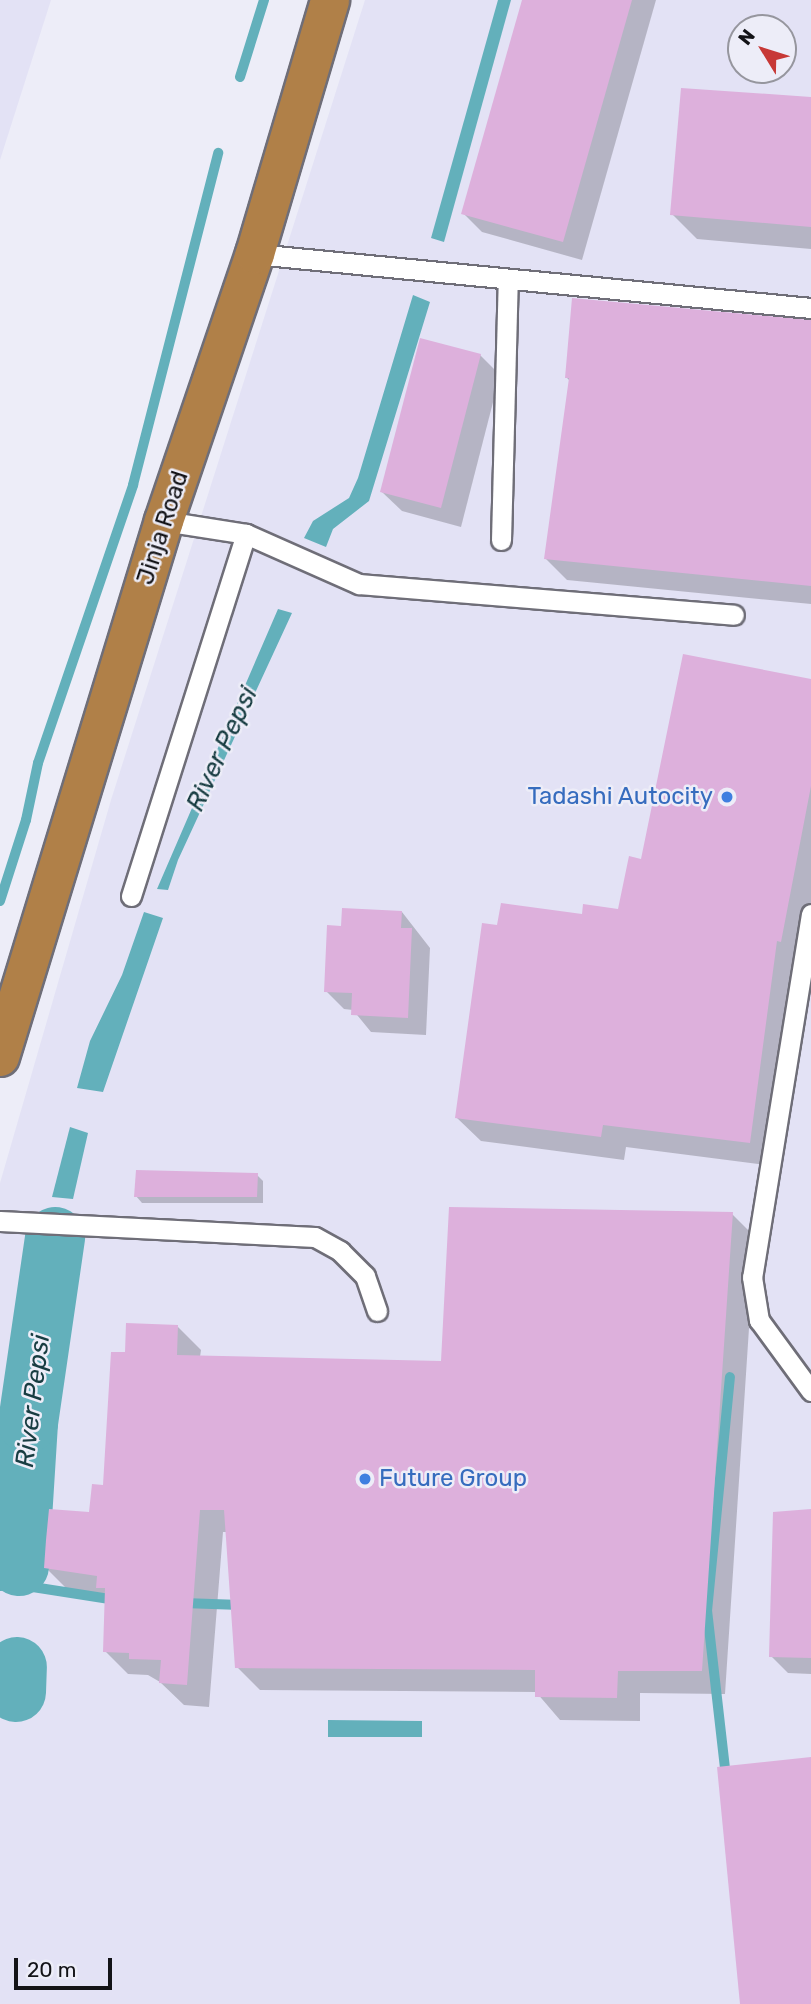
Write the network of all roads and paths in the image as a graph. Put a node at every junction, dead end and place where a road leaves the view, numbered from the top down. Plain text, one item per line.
1 (330, 0) edge
2 (255, 254) junction
3 (508, 279) junction
4 (811, 308) edge
5 (164, 521) junction
6 (246, 534) junction
7 (501, 540) dead end
8 (734, 615) dead end
9 (131, 896) dead end
10 (811, 914) edge
11 (0, 1057) edge
12 (0, 1221) edge
13 (377, 1311) dead end
14 (811, 1391) edge

1 - 2 highway, Jinja Road
2 - 3 lane
2 - 5 highway, Jinja Road
3 - 4 lane
3 - 7 lane
5 - 6 lane
5 - 11 highway, Jinja Road
6 - 8 lane
6 - 9 lane
10 - 14 lane
12 - 13 lane

